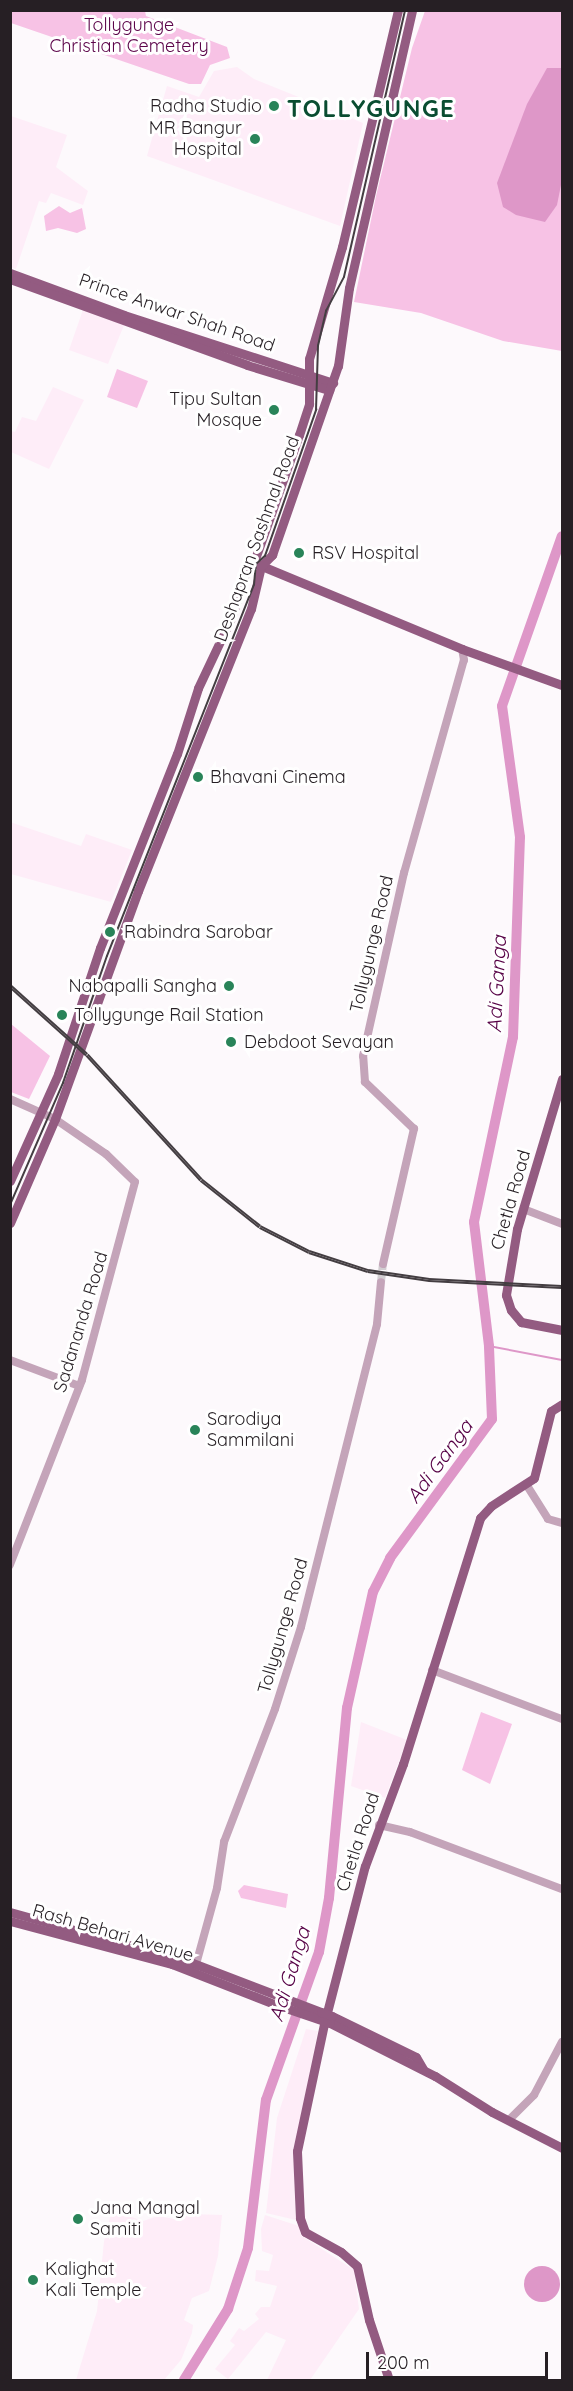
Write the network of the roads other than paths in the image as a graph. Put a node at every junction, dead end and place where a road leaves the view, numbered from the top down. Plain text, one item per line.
1 (398, 10) edge
2 (412, 10) edge
3 (10, 273) edge
4 (10, 279) edge
5 (308, 380) junction
6 (331, 387) junction
7 (249, 561) junction
8 (261, 566) junction
9 (462, 649) junction
10 (562, 685) edge
11 (562, 1079) edge
12 (10, 1098) edge
13 (40, 1112) junction
14 (55, 1119) junction
15 (10, 1181) edge
16 (526, 1210) junction
17 (10, 1222) edge
18 (562, 1224) edge
19 (383, 1264) tunnel mouth
20 (381, 1282) tunnel mouth
21 (562, 1330) edge
22 (10, 1360) edge
23 (79, 1386) junction
24 (562, 1404) edge
25 (526, 1484) junction
26 (562, 1523) edge
27 (10, 1565) edge
28 (432, 1670) junction
29 (562, 1719) edge
30 (380, 1825) junction
31 (562, 1889) edge
32 (10, 1912) edge
33 (10, 1921) edge
34 (195, 1969) junction
35 (277, 2000) junction
36 (562, 2042) edge
37 (510, 2119) junction
38 (562, 2148) edge
39 (390, 2380) edge

1 - 5 main road, Deshapran Sashmal Road
2 - 6 main road, Deshapran Sashmal Road
3 - 5 main road, Prince Anwar Shah Road
4 - 5 main road, Prince Anwar Shah Road
5 - 6 main road, Prince Anwar Shah Road
5 - 7 main road, Deshapran Sashmal Road
6 - 8 main road, Deshapran Sashmal Road
7 - 8 main road
7 - 13 main road, Deshapran Sashmal Road
8 - 9 main road
8 - 14 main road, Deshapran Sashmal Road
9 - 10 main road
9 - 19 street, Tollygunge Road
11 - 16 main road, Chetla Road
12 - 13 street
13 - 14 street
13 - 15 main road, Deshapran Sashmal Road
14 - 17 main road, Deshapran Sashmal Road
14 - 23 street, Sadananda Road
16 - 18 street
16 - 21 main road, Chetla Road
20 - 34 street, Tollygunge Road
22 - 23 street
23 - 27 street, Sadananda Road
24 - 25 main road, Chetla Road
25 - 26 street
25 - 28 main road, Chetla Road
28 - 29 street
28 - 30 main road, Chetla Road
30 - 31 street
30 - 39 main road, Chetla Road
32 - 34 main road
33 - 34 main road, Rash Behari Avenue
34 - 35 main road
34 - 35 main road, Rash Behari Avenue
35 - 37 main road, bridge
36 - 37 street
37 - 38 main road

